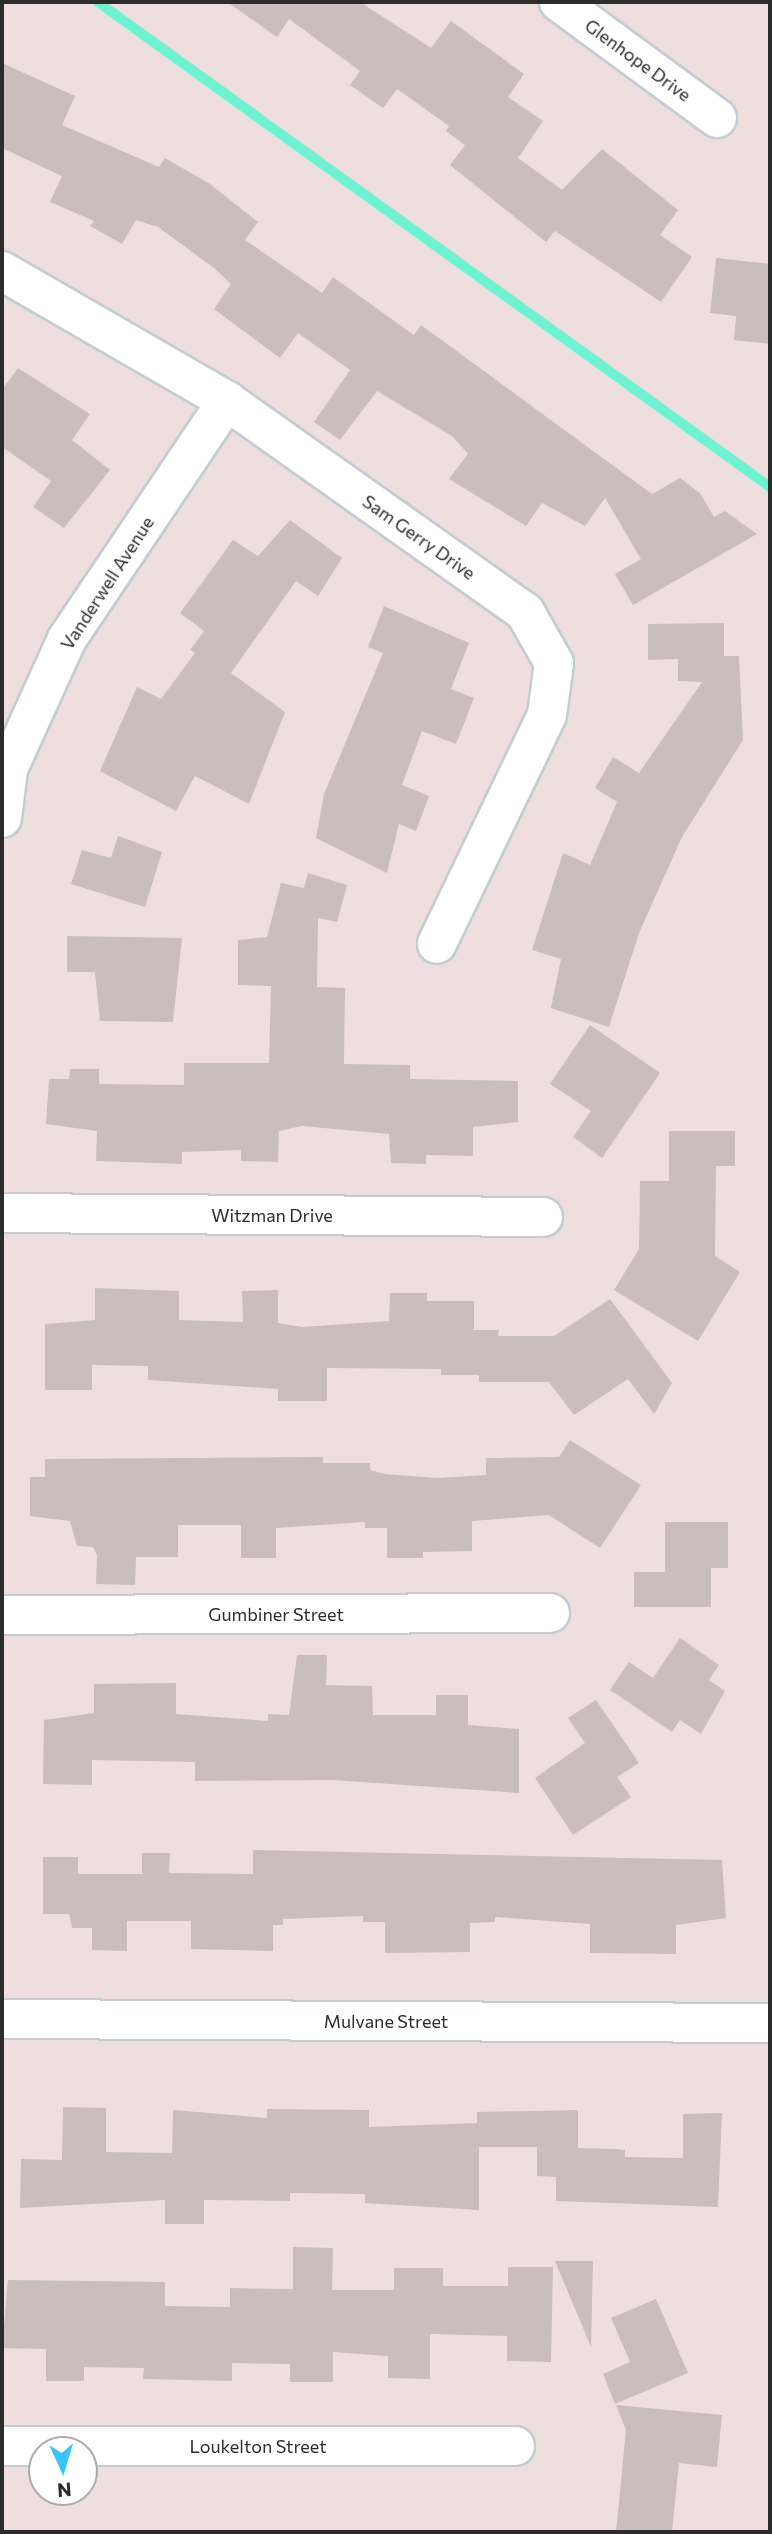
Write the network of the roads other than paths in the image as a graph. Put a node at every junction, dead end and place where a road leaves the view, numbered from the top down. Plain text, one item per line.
1 (559, 2) edge
2 (717, 118) dead end
3 (2, 271) edge
4 (227, 401) junction
5 (5, 767) edge
6 (2, 817) edge
7 (437, 944) dead end
8 (2, 1213) edge
9 (543, 1217) dead end
10 (550, 1613) dead end
11 (2, 1615) edge
12 (2, 2019) edge
13 (770, 2023) edge
14 (2, 2445) edge
15 (515, 2446) dead end

1 - 2 street, Glenhope Drive
3 - 4 street, Sam Gerry Drive
4 - 5 street, Vanderwell Avenue
4 - 7 street, Sam Gerry Drive
5 - 6 street, Vanderwell Avenue
8 - 9 street, Witzman Drive
10 - 11 street, Gumbiner Street
12 - 13 street, Mulvane Street
14 - 15 street, Loukelton Street

